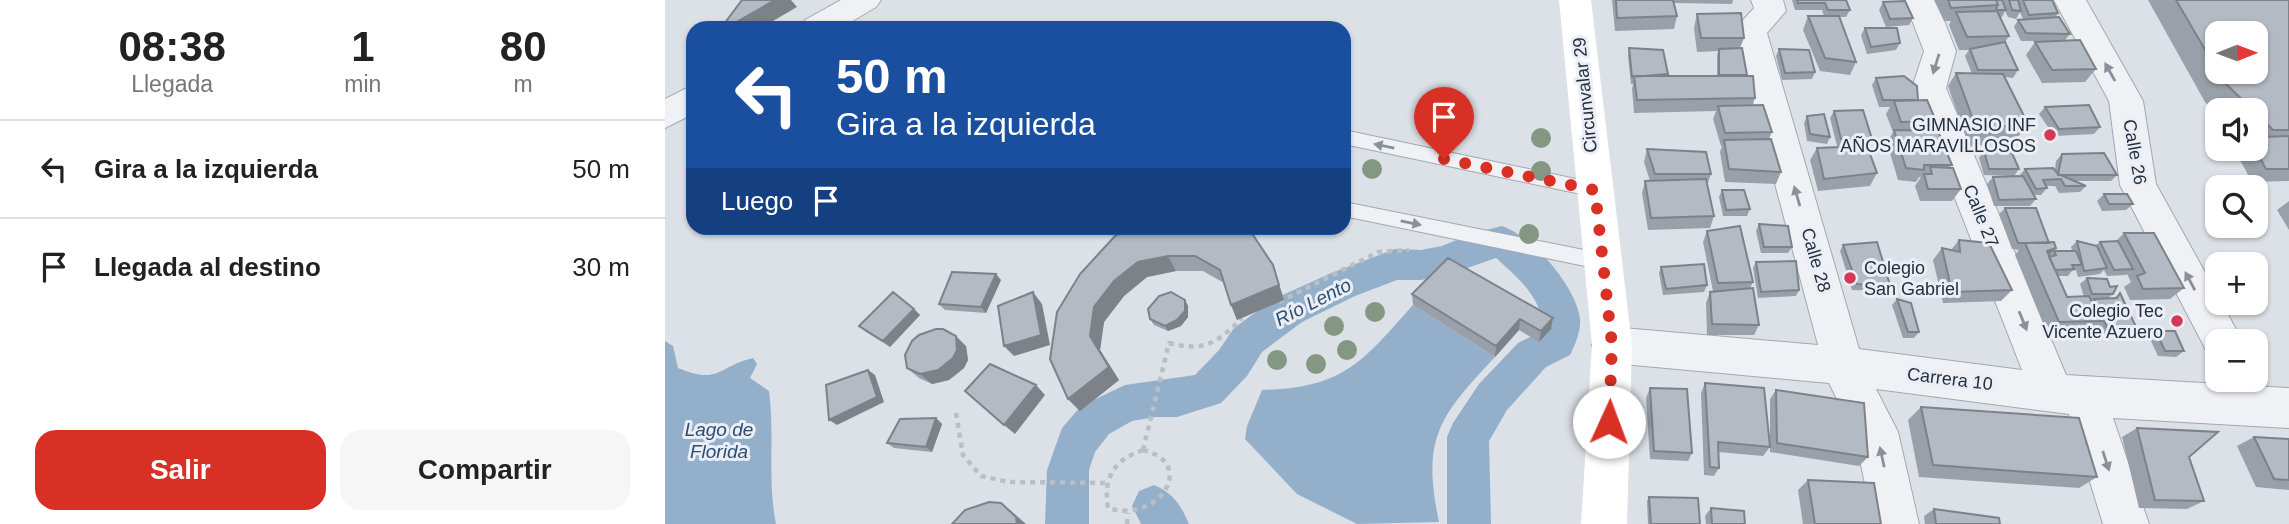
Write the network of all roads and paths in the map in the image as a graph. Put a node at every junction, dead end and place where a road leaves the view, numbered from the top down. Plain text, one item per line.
1 (1575, 0) edge
2 (1767, 0) edge
3 (1920, 0) edge
4 (2070, 0) edge
5 (686, 102) edge
6 (665, 115) edge
7 (1351, 138) edge
8 (1595, 190) junction
9 (1351, 210) edge
10 (1462, 233) junction
11 (1604, 262) junction
12 (1272, 305) edge
13 (1249, 315) edge
14 (2216, 329) edge
15 (1612, 345) junction
16 (1842, 366) junction
17 (2069, 395) junction
18 (2263, 398) edge
19 (956, 413) dead end
20 (1143, 450) junction
21 (1106, 483) junction
22 (1128, 513) junction
23 (1127, 524) edge
24 (1604, 524) edge
25 (1896, 524) edge
26 (2126, 524) edge

1 - 8 street, Circunvalar 29
16 -> 2 street, Calle 28
3 -> 17 street, Calle 27
14 -> 4 street, Calle 26
5 - 6 street
8 -> 7 lane
8 - 11 street, Circunvalar 29
9 -> 10 lane
10 - 11 lane
10 - 12 path
11 - 15 street, Circunvalar 29
13 - 20 path
15 - 16 street, Carrera 10
15 - 24 street, Circunvalar 29
16 - 17 street, Carrera 10
25 -> 16 street, Calle 28
17 - 18 street, Carrera 10
17 -> 26 street, Calle 27
19 - 21 path
20 - 21 path
20 - 22 path
21 - 22 path
22 - 23 path

